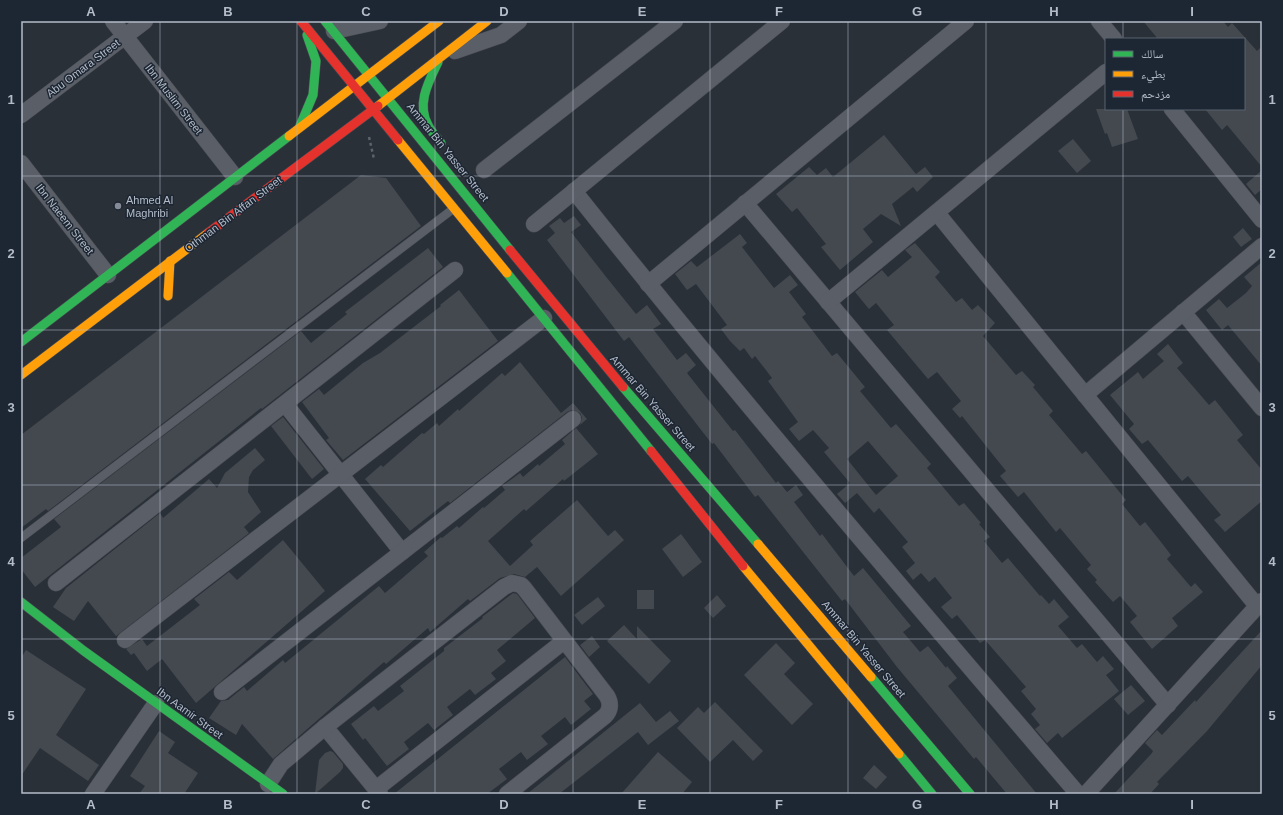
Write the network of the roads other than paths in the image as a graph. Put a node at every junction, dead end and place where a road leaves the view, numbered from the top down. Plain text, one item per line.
1 (113, 21) edge
2 (145, 21) edge
3 (380, 21) edge
4 (439, 21) edge
5 (487, 21) edge
6 (519, 21) edge
7 (675, 21) edge
8 (782, 21) edge
9 (966, 21) edge
10 (1099, 21) edge
11 (302, 22) edge
12 (330, 26) edge
13 (124, 36) junction
14 (1113, 38) edge
15 (442, 56) junction
16 (1105, 73) edge
17 (369, 74) junction
18 (354, 85) junction
19 (389, 98) junction
20 (373, 110) junction
21 (1173, 110) edge
22 (21, 115) edge
23 (298, 128) junction
24 (447, 151) dead end
25 (21, 163) edge
26 (484, 170) dead end
27 (235, 177) junction
28 (574, 191) junction
29 (745, 203) junction
30 (454, 208) junction
31 (937, 213) junction
32 (1262, 220) edge
33 (534, 224) dead end
34 (1262, 246) edge
35 (170, 261) junction
36 (455, 270) dead end
37 (108, 274) junction
38 (648, 284) junction
39 (168, 296) dead end
40 (828, 302) junction
41 (571, 308) dead end
42 (1183, 312) junction
43 (544, 318) junction
44 (21, 342) edge
45 (593, 352) junction
46 (21, 375) edge
47 (1085, 395) junction
48 (285, 404) junction
49 (1262, 408) edge
50 (573, 419) dead end
51 (340, 475) junction
52 (21, 538) edge
53 (402, 552) junction
54 (56, 583) dead end
55 (21, 602) edge
56 (1260, 604) edge
57 (25, 618) dead end
58 (124, 640) dead end
59 (564, 641) junction
60 (84, 651) junction
61 (222, 692) dead end
62 (156, 703) junction
63 (1168, 705) junction
64 (325, 727) junction
65 (268, 784) junction
66 (378, 791) edge
67 (93, 794) edge
68 (283, 794) edge
69 (507, 794) edge
70 (932, 794) edge
71 (970, 794) edge
72 (1078, 794) edge
73 (1086, 794) edge

1 - 13 street, Ibn Muslim Street
2 - 13 street, Abu Omara Street
3 - 12 street
4 - 17 street
5 - 15 street, Othman Bin Affan Street
6 - 15 street, Othman Bin Affan Street
7 - 26 street
8 - 28 street
9 - 29 street
10 - 14 street
11 - 18 street
11 - 23 street
12 - 17 street, Ammar Bin Yasser Street
13 - 22 street, Abu Omara Street
13 - 27 street, Ibn Muslim Street
15 - 19 street, Othman Bin Affan Street
15 - 24 street
16 - 31 street
17 - 18 street
17 - 19 street, Ammar Bin Yasser Street
18 - 20 street
18 - 23 street
19 - 20 street, Othman Bin Affan Street
19 - 45 street, Ammar Bin Yasser Street
20 - 30 street
20 - 35 street, Othman Bin Affan Street
21 - 32 street
23 - 27 street
25 - 37 street, Ibn Naeem Street
27 - 37 street
28 - 33 street
28 - 38 street
29 - 38 street
29 - 40 street
30 - 43 street
30 - 52 lane
31 - 40 street
31 - 47 street
34 - 42 street
35 - 39 street
35 - 46 street, Othman Bin Affan Street
36 - 48 street
37 - 44 street
38 - 72 street
40 - 63 street
41 - 45 street
42 - 47 street
42 - 49 street
43 - 51 street
43 - 70 street
45 - 71 street, Ammar Bin Yasser Street
47 - 56 street
48 - 51 street
48 - 54 street
50 - 53 street
51 - 53 street
51 - 58 street
53 - 61 street
55 - 60 street, Ibn Aamir Street
56 - 63 street
57 - 60 street, Ibn Aamir Street
59 - 64 street
59 - 66 street
59 - 69 street
60 - 62 street, Ibn Aamir Street
62 - 65 street, Ibn Aamir Street
62 - 67 street
63 - 73 street
64 - 65 street
64 - 66 street
65 - 68 street, Ibn Aamir Street

